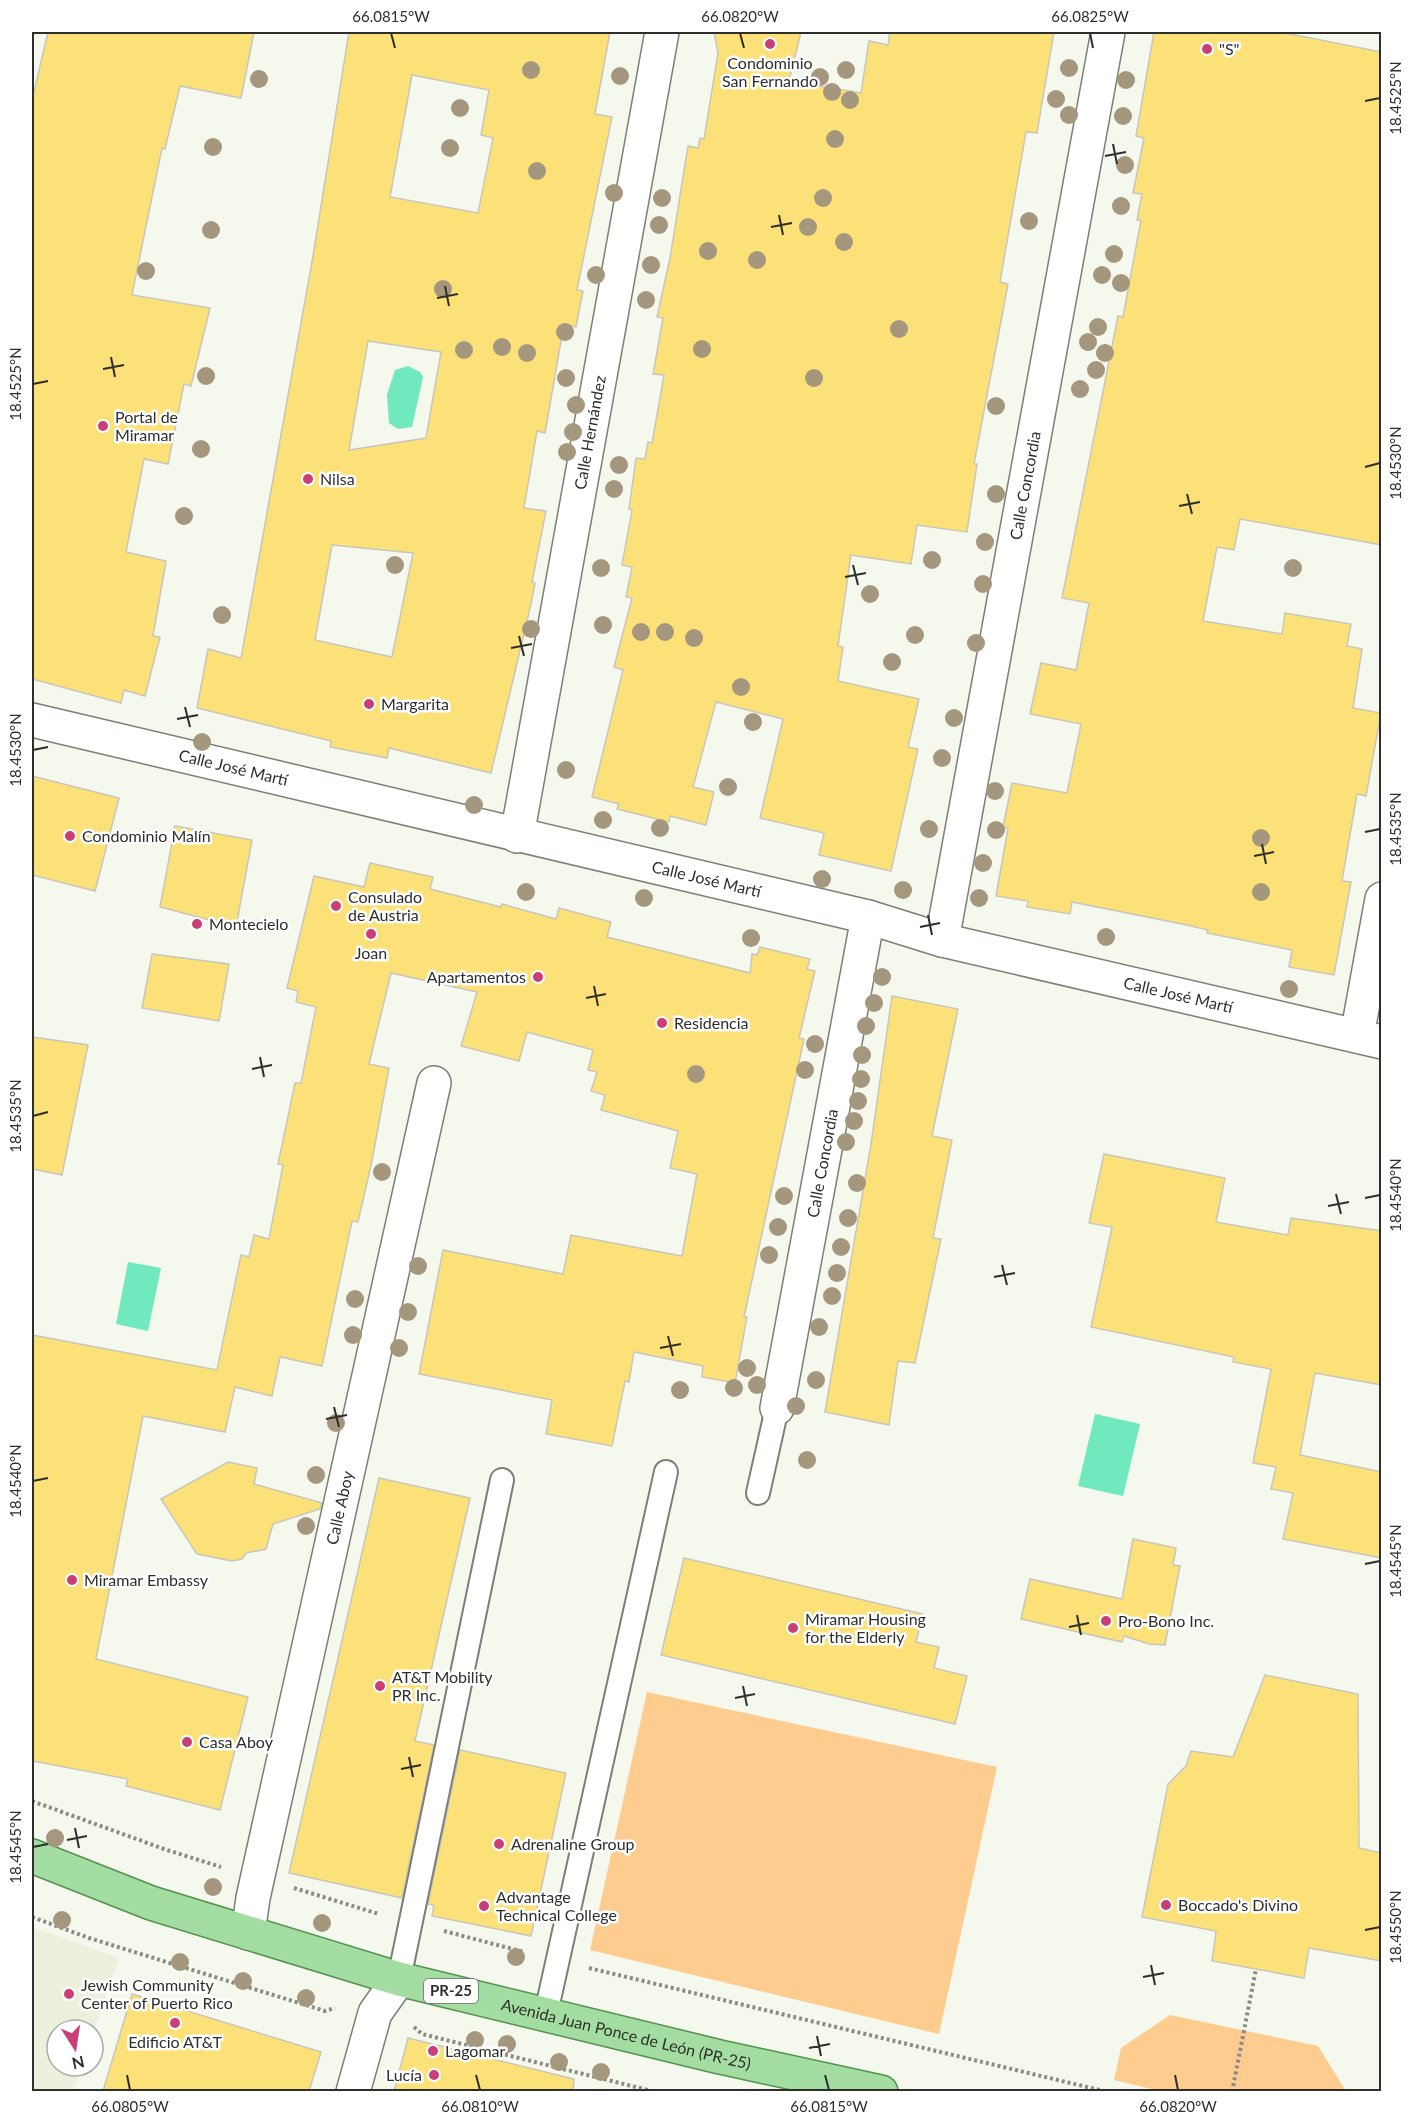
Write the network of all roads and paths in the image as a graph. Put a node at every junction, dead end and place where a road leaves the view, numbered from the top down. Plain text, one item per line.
1 (662, 32) edge
2 (1108, 32) edge
3 (32, 720) edge
4 (517, 836) junction
5 (1382, 899) edge
6 (868, 917) junction
7 (942, 940) junction
8 (1369, 1039) edge
9 (434, 1083) dead end
10 (777, 1408) joint
11 (666, 1472) dead end
12 (502, 1480) dead end
13 (758, 1493) dead end
14 (32, 1856) edge
15 (248, 1933) junction
16 (1256, 1969) dead end
17 (399, 1979) junction
18 (546, 2013) junction
19 (353, 2091) edge
20 (881, 2091) edge
21 (1232, 2091) edge

1 - 4 street, Calle Hernández
2 - 7 street, Calle Concordia
3 - 4 street, Calle José Martí
4 - 6 street, Calle José Martí
5 - 8 street
6 - 7 street, Calle José Martí
6 - 10 street, Calle Concordia
7 - 8 street, Calle José Martí
9 - 15 street, Calle Aboy
10 - 13 lane
11 - 18 lane
12 - 17 lane
14 - 15 main road, Avenida Juan Ponce de León (PR-25) / PR-25
15 - 17 main road, Avenida Juan Ponce de León (PR-25) / PR-25
16 - 21 path
17 - 18 main road, Avenida Juan Ponce de León (PR-25) / PR-25
17 - 19 street
18 - 20 main road, Avenida Juan Ponce de León (PR-25) / PR-25

